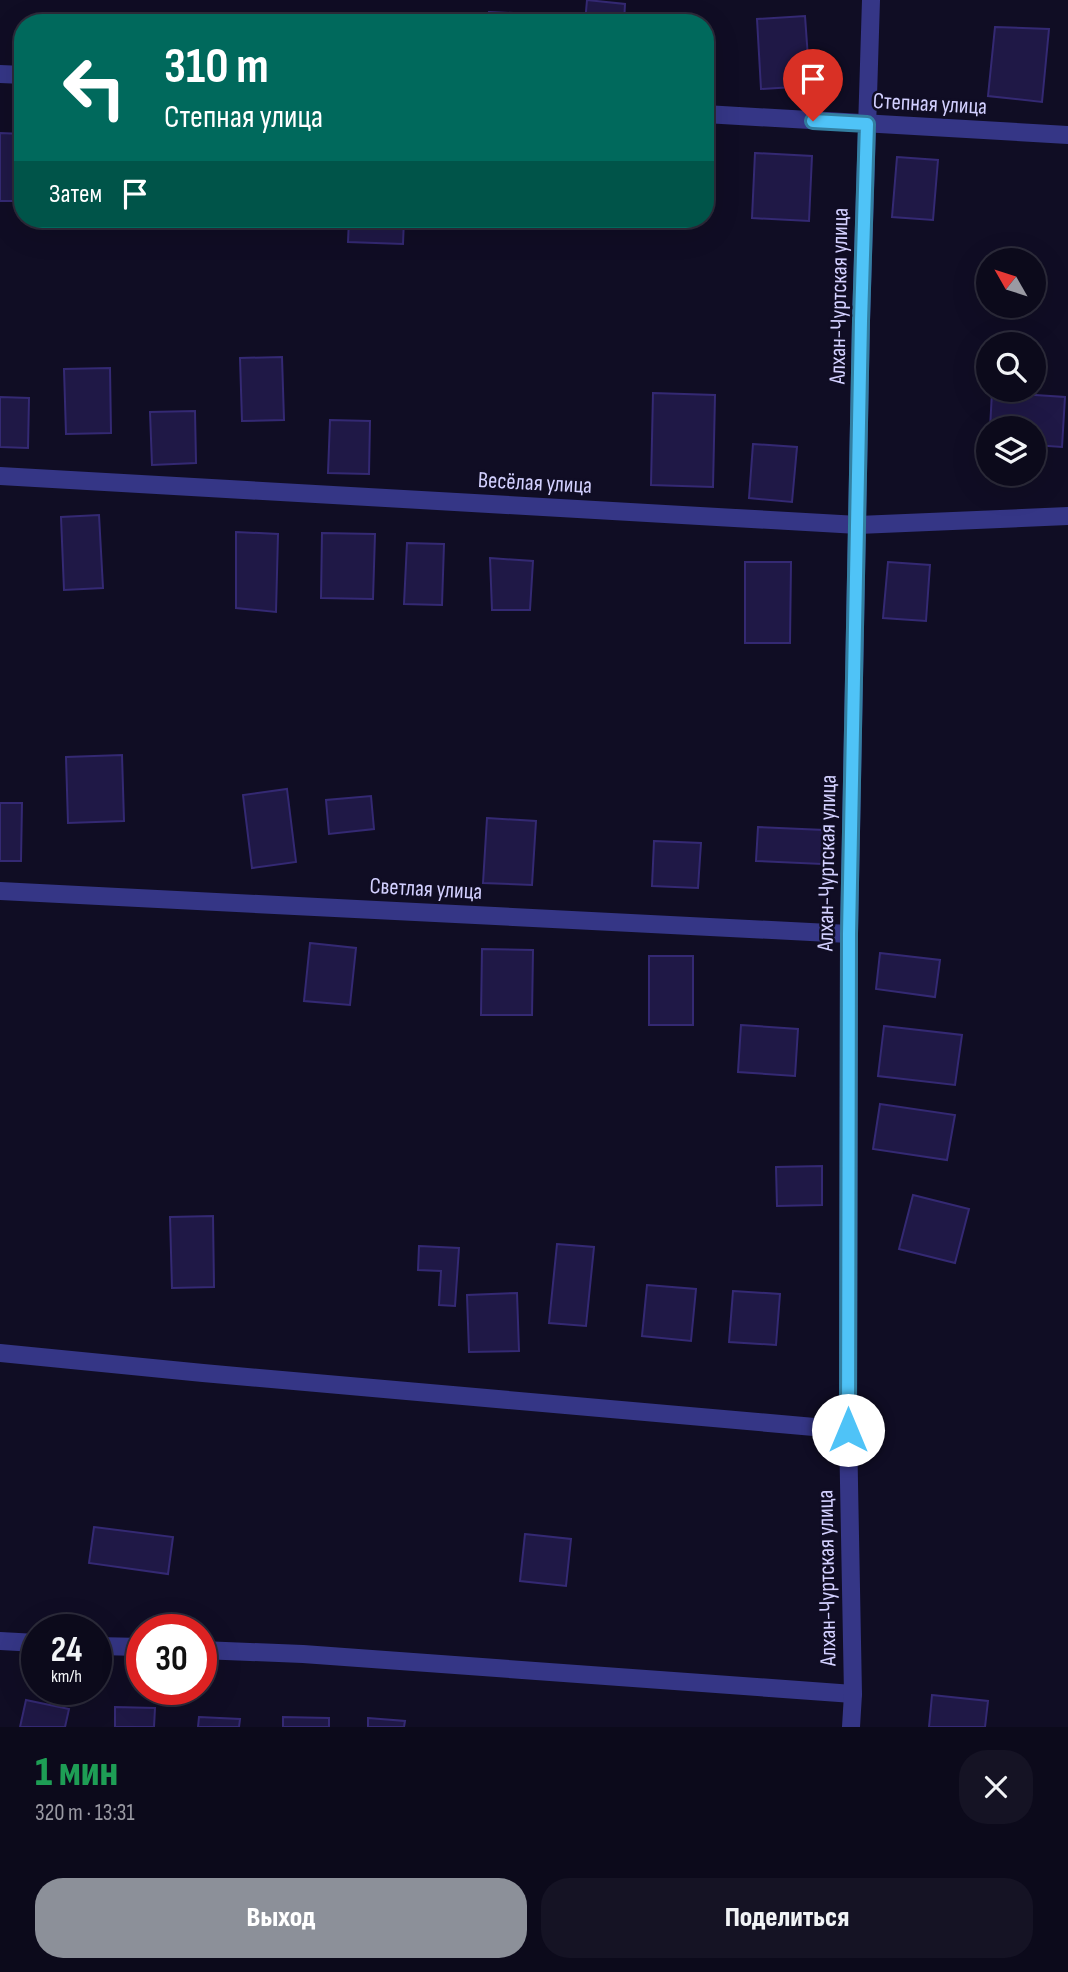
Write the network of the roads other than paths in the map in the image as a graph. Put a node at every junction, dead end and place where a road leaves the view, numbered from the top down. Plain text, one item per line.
1 (872, 0) edge
2 (714, 115) edge
3 (867, 124) junction
4 (1068, 135) edge
5 (0, 476) edge
6 (1068, 516) edge
7 (858, 525) junction
8 (0, 891) edge
9 (849, 934) junction
10 (0, 1353) edge
11 (848, 1430) junction
12 (0, 1641) edge
13 (21, 1642) edge
14 (217, 1651) edge
15 (853, 1694) junction
16 (851, 1727) edge

1 - 3 street, Алхан-Чуртская улица
2 - 3 street, Степная улица
3 - 4 street, Степная улица
3 - 7 street, Алхан-Чуртская улица
5 - 7 street, Весёлая улица
6 - 7 street, Весёлая улица
7 - 9 street, Алхан-Чуртская улица
8 - 9 street, Светлая улица
9 - 11 street, Алхан-Чуртская улица
10 - 11 street
11 - 15 street, Алхан-Чуртская улица
12 - 13 street
14 - 15 street
15 - 16 street, Алхан-Чуртская улица

